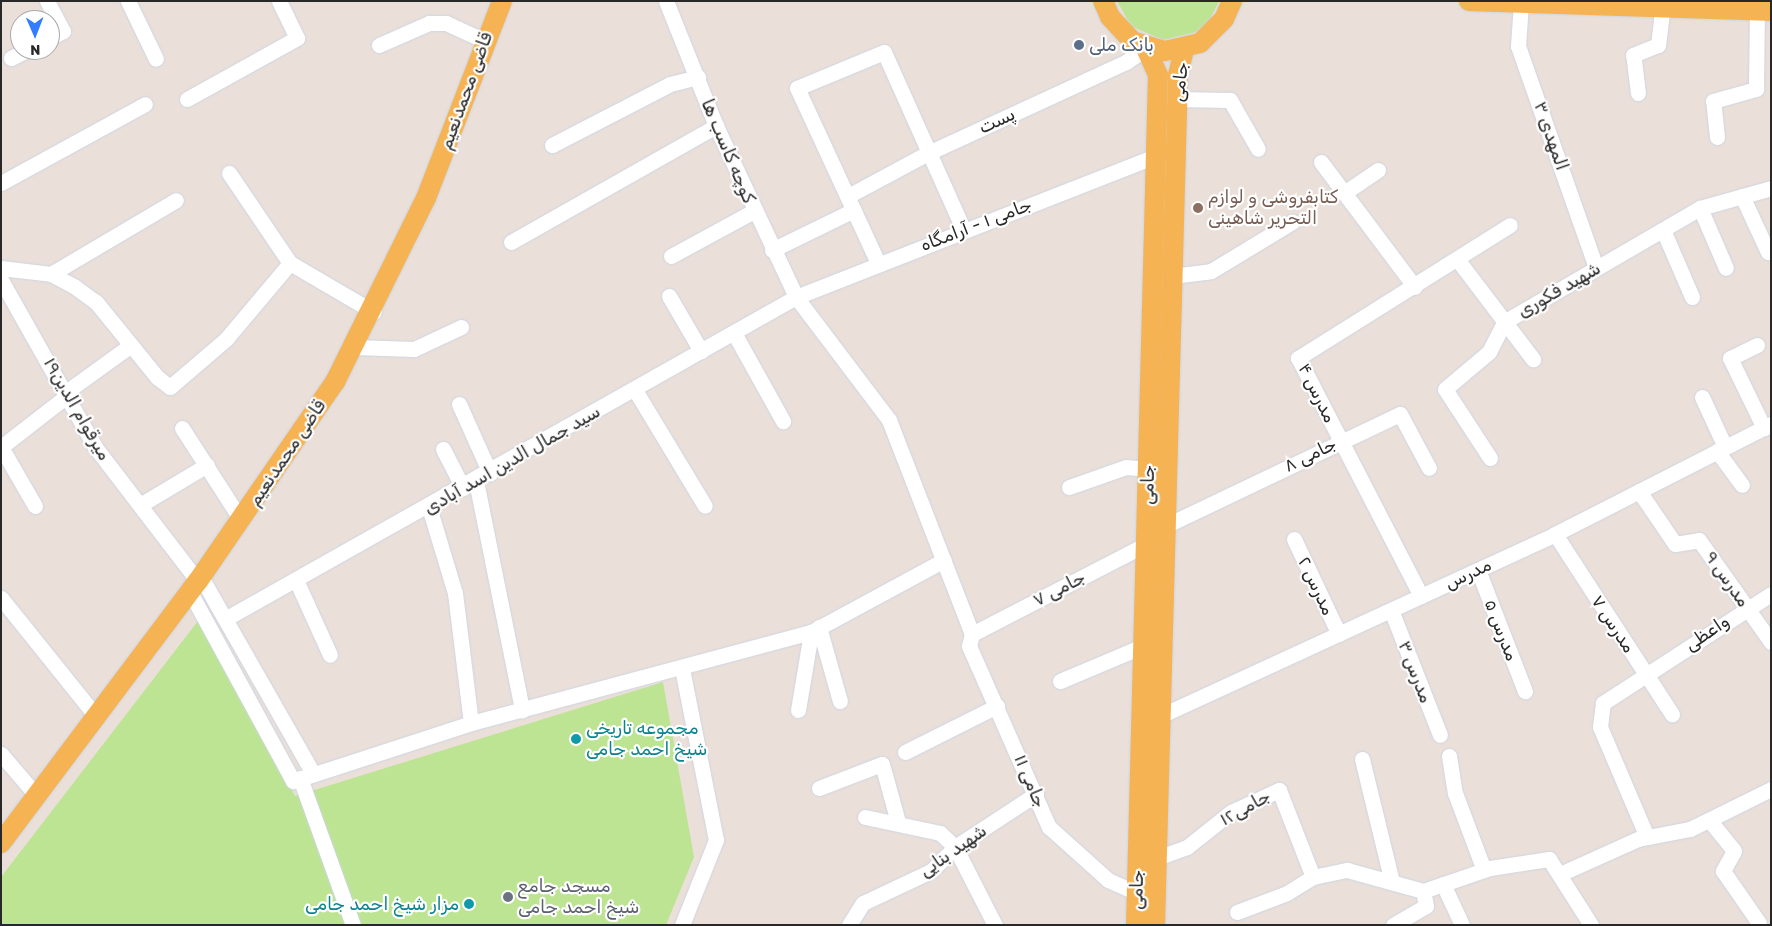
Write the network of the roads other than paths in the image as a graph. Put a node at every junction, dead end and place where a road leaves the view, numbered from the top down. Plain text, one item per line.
1 (128, 1) edge
2 (279, 1) edge
3 (666, 1) edge
4 (1468, 1) edge
5 (1103, 2) edge
6 (1234, 2) edge
7 (1521, 3) junction
8 (496, 7) edge
9 (1662, 7) junction
10 (1764, 10) edge
11 (485, 41) junction
12 (379, 45) dead end
13 (1146, 48) junction
14 (1184, 49) junction
15 (156, 59) dead end
16 (698, 77) junction
17 (1638, 93) dead end
18 (1177, 99) junction
19 (187, 100) dead end
20 (145, 104) dead end
21 (716, 126) junction
22 (1717, 137) dead end
23 (552, 145) dead end
24 (1258, 148) dead end
25 (928, 152) junction
26 (1156, 156) junction
27 (1321, 162) dead end
28 (1378, 170) dead end
29 (229, 173) dead end
30 (1, 183) edge
31 (1771, 188) edge
32 (1344, 193) junction
33 (848, 196) junction
34 (1742, 196) junction
35 (176, 200) dead end
36 (1700, 208) junction
37 (854, 210) junction
38 (754, 211) junction
39 (1292, 222) dead end
40 (1510, 225) dead end
41 (963, 230) junction
42 (1663, 230) junction
43 (511, 242) dead end
44 (772, 250) junction
45 (1768, 252) dead end
46 (671, 256) dead end
47 (1457, 259) junction
48 (290, 263) junction
49 (878, 263) junction
50 (1, 268) edge
51 (1596, 268) junction
52 (1726, 268) dead end
53 (51, 274) junction
54 (1172, 276) junction
55 (1, 280) edge
56 (1415, 287) junction
57 (669, 296) dead end
58 (1692, 296) dead end
59 (796, 297) junction
60 (374, 312) junction
61 (1504, 322) junction
62 (461, 327) dead end
63 (734, 333) junction
64 (1757, 344) dead end
65 (131, 345) junction
66 (354, 347) junction
67 (701, 351) junction
68 (1533, 359) dead end
69 (635, 390) junction
70 (67, 393) junction
71 (1702, 397) dead end
72 (459, 404) dead end
73 (783, 421) dead end
74 (1767, 426) edge
75 (182, 428) dead end
76 (1341, 440) junction
77 (1, 447) edge
78 (443, 449) dead end
79 (1721, 449) junction
80 (1490, 458) dead end
81 (207, 465) junction
82 (1429, 468) dead end
83 (1148, 469) junction
84 (490, 473) junction
85 (470, 485) junction
86 (1742, 485) dead end
87 (1069, 487) dead end
88 (1640, 491) junction
89 (140, 505) junction
90 (35, 506) dead end
91 (705, 506) dead end
92 (429, 507) junction
93 (241, 520) junction
94 (1165, 526) junction
95 (1555, 534) junction
96 (1294, 539) dead end
97 (1146, 544) junction
98 (944, 560) junction
99 (1478, 570) junction
100 (296, 580) junction
101 (196, 583) junction
102 (1771, 594) edge
103 (1421, 596) junction
104 (1, 598) edge
105 (1746, 606) junction
106 (1391, 610) junction
107 (225, 619) junction
108 (815, 630) junction
109 (972, 634) junction
110 (1339, 634) junction
111 (1771, 642) edge
112 (1143, 646) junction
113 (330, 655) dead end
114 (682, 668) junction
115 (1646, 674) junction
116 (1060, 681) dead end
117 (1525, 691) dead end
118 (840, 701) dead end
119 (996, 706) junction
120 (522, 710) junction
121 (798, 710) dead end
122 (1672, 714) dead end
123 (96, 716) junction
124 (1151, 718) junction
125 (472, 723) junction
126 (1440, 735) dead end
127 (905, 752) dead end
128 (1, 754) edge
129 (1449, 756) dead end
130 (1362, 759) dead end
131 (302, 777) junction
132 (819, 788) dead end
133 (1771, 788) edge
134 (1036, 794) junction
135 (37, 796) junction
136 (865, 817) dead end
137 (1710, 821) junction
138 (898, 822) junction
139 (1647, 837) junction
140 (1, 843) edge
141 (955, 847) junction
142 (1157, 858) junction
143 (1484, 870) junction
144 (1560, 874) junction
145 (1313, 877) junction
146 (1392, 882) junction
147 (1443, 884) junction
148 (1423, 891) junction
149 (1137, 893) junction
150 (1236, 912) dead end
151 (1759, 923) dead end
152 (353, 925) edge
153 (682, 925) edge
154 (849, 925) edge
155 (995, 925) edge
156 (1136, 925) edge
157 (1155, 925) edge
158 (1393, 925) edge
159 (1462, 925) edge
160 (1591, 925) edge

1 - 15 street
2 - 19 street
3 - 16 street, کوچه کاسب ها
4 - 7 main road
5 - 13 main road
6 - 14 main road
7 - 9 main road
7 - 51 street, المهدی ۳
8 - 11 main road, قاضی محمدنعیم
9 - 10 main road
9 - 17 street
10 - 22 street
11 - 12 street
11 - 60 main road, قاضی محمدنعیم
13 - 14 main road
13 - 25 street, پست
13 - 26 main road, جامی
14 - 18 main road, جامی
16 - 21 street, کوچه کاسب ها
16 - 23 street
18 - 24 street
18 - 54 main road, جامی
20 - 30 street
21 - 38 street, کوچه کاسب ها
21 - 43 street
25 - 33 street, پست
25 - 33 street
25 - 41 street
26 - 41 street, جامی ۱ - آرامگاه
26 - 83 main road, جامی
27 - 32 street
28 - 32 street
29 - 48 street
31 - 34 street, شهید فکوری
32 - 56 street
33 - 37 street
34 - 36 street, شهید فکوری
34 - 45 street
35 - 53 street
36 - 42 street, شهید فکوری
36 - 52 street
37 - 44 street
37 - 49 street
38 - 44 street, کوچه کاسب ها
38 - 46 street
39 - 54 street
40 - 47 street, مدرس ۴
41 - 49 street, جامی ۱ - آرامگاه
42 - 51 street, شهید فکوری
42 - 58 street
44 - 59 street, کوچه کاسب ها
47 - 56 street, مدرس ۴
47 - 61 street
48 - 60 street
48 - 65 street
49 - 59 street, جامی ۱ - آرامگاه
50 - 53 street
51 - 61 street, شهید فکوری
53 - 65 street
54 - 94 main road, جامی
55 - 70 street, میرقوام الدین۱۹
56 - 76 street, مدرس ۴
57 - 67 street
59 - 63 street, سید جمال الدین اسد آبادی
59 - 98 street, کوچه کاسب ها
60 - 66 main road, قاضی محمدنعیم
61 - 68 street
61 - 80 street, شهید فکوری
62 - 66 street
63 - 67 street, سید جمال الدین اسد آبادی
63 - 73 street
64 - 74 street
65 - 70 street
66 - 93 main road, قاضی محمدنعیم
67 - 69 street, سید جمال الدین اسد آبادی
69 - 84 street, سید جمال الدین اسد آبادی
69 - 91 street
70 - 77 street
70 - 89 street, میرقوام الدین۱۹
71 - 79 street
72 - 84 street
74 - 79 street, مدرس
75 - 81 street
76 - 82 street, جامی ۸
76 - 94 street, جامی ۸
76 - 103 street, مدرس ۴
77 - 90 street
78 - 85 street
79 - 86 street
79 - 88 street, مدرس
81 - 89 street
81 - 93 street
83 - 87 street
83 - 97 main road, جامی
84 - 85 street, سید جمال الدین اسد آبادی
85 - 92 street, سید جمال الدین اسد آبادی
85 - 120 street
88 - 95 street, مدرس
88 - 105 street, مدرس ۹
89 - 101 street, میرقوام الدین۱۹
92 - 100 street, سید جمال الدین اسد آبادی
92 - 125 street
93 - 101 main road, قاضی محمدنعیم
94 - 124 main road, جامی
95 - 99 street, مدرس
95 - 115 street, مدرس ۷
96 - 110 street, مدرس ۲
97 - 109 street, جامی ۷
97 - 112 main road, جامی
98 - 108 street
98 - 109 street, جامی ۱۱
99 - 103 street, مدرس
99 - 117 street, مدرس ۵
100 - 107 street, سید جمال الدین اسد آبادی
100 - 113 street
101 - 107 street
101 - 123 main road, قاضی محمدنعیم
101 - 131 street
102 - 105 street, واعظی
103 - 106 street, مدرس
104 - 123 street
105 - 111 street, مدرس ۹
105 - 115 street, واعظی
106 - 110 street, مدرس
106 - 126 street, مدرس ۳
107 - 131 street
108 - 114 street
108 - 118 street
108 - 121 street
109 - 119 street, جامی ۱۱
110 - 124 street, مدرس
112 - 116 street
112 - 124 main road, جامی
114 - 120 street
114 - 153 street
115 - 122 street, مدرس ۷
115 - 139 street, واعظی
119 - 127 street
119 - 134 street, جامی ۱۱
120 - 125 street
123 - 135 main road, قاضی محمدنعیم
124 - 142 main road, جامی
124 - 149 main road, جامی
125 - 131 street
128 - 135 street
129 - 143 street
130 - 146 street
131 - 152 street
132 - 138 street
133 - 137 street
134 - 141 street, شهید بنایی
134 - 149 street, جامی ۱۱
135 - 140 main road, قاضی محمدنعیم
136 - 138 street
137 - 139 street
137 - 151 street
138 - 141 street
139 - 144 street
141 - 154 street, شهید بنایی
141 - 155 street
142 - 145 street, جامی۱۲
142 - 157 main road, جامی
143 - 144 street
143 - 147 street
144 - 160 street
145 - 146 street
145 - 150 street
146 - 148 street
147 - 148 street
147 - 159 street
148 - 158 street
149 - 156 main road, جامی

